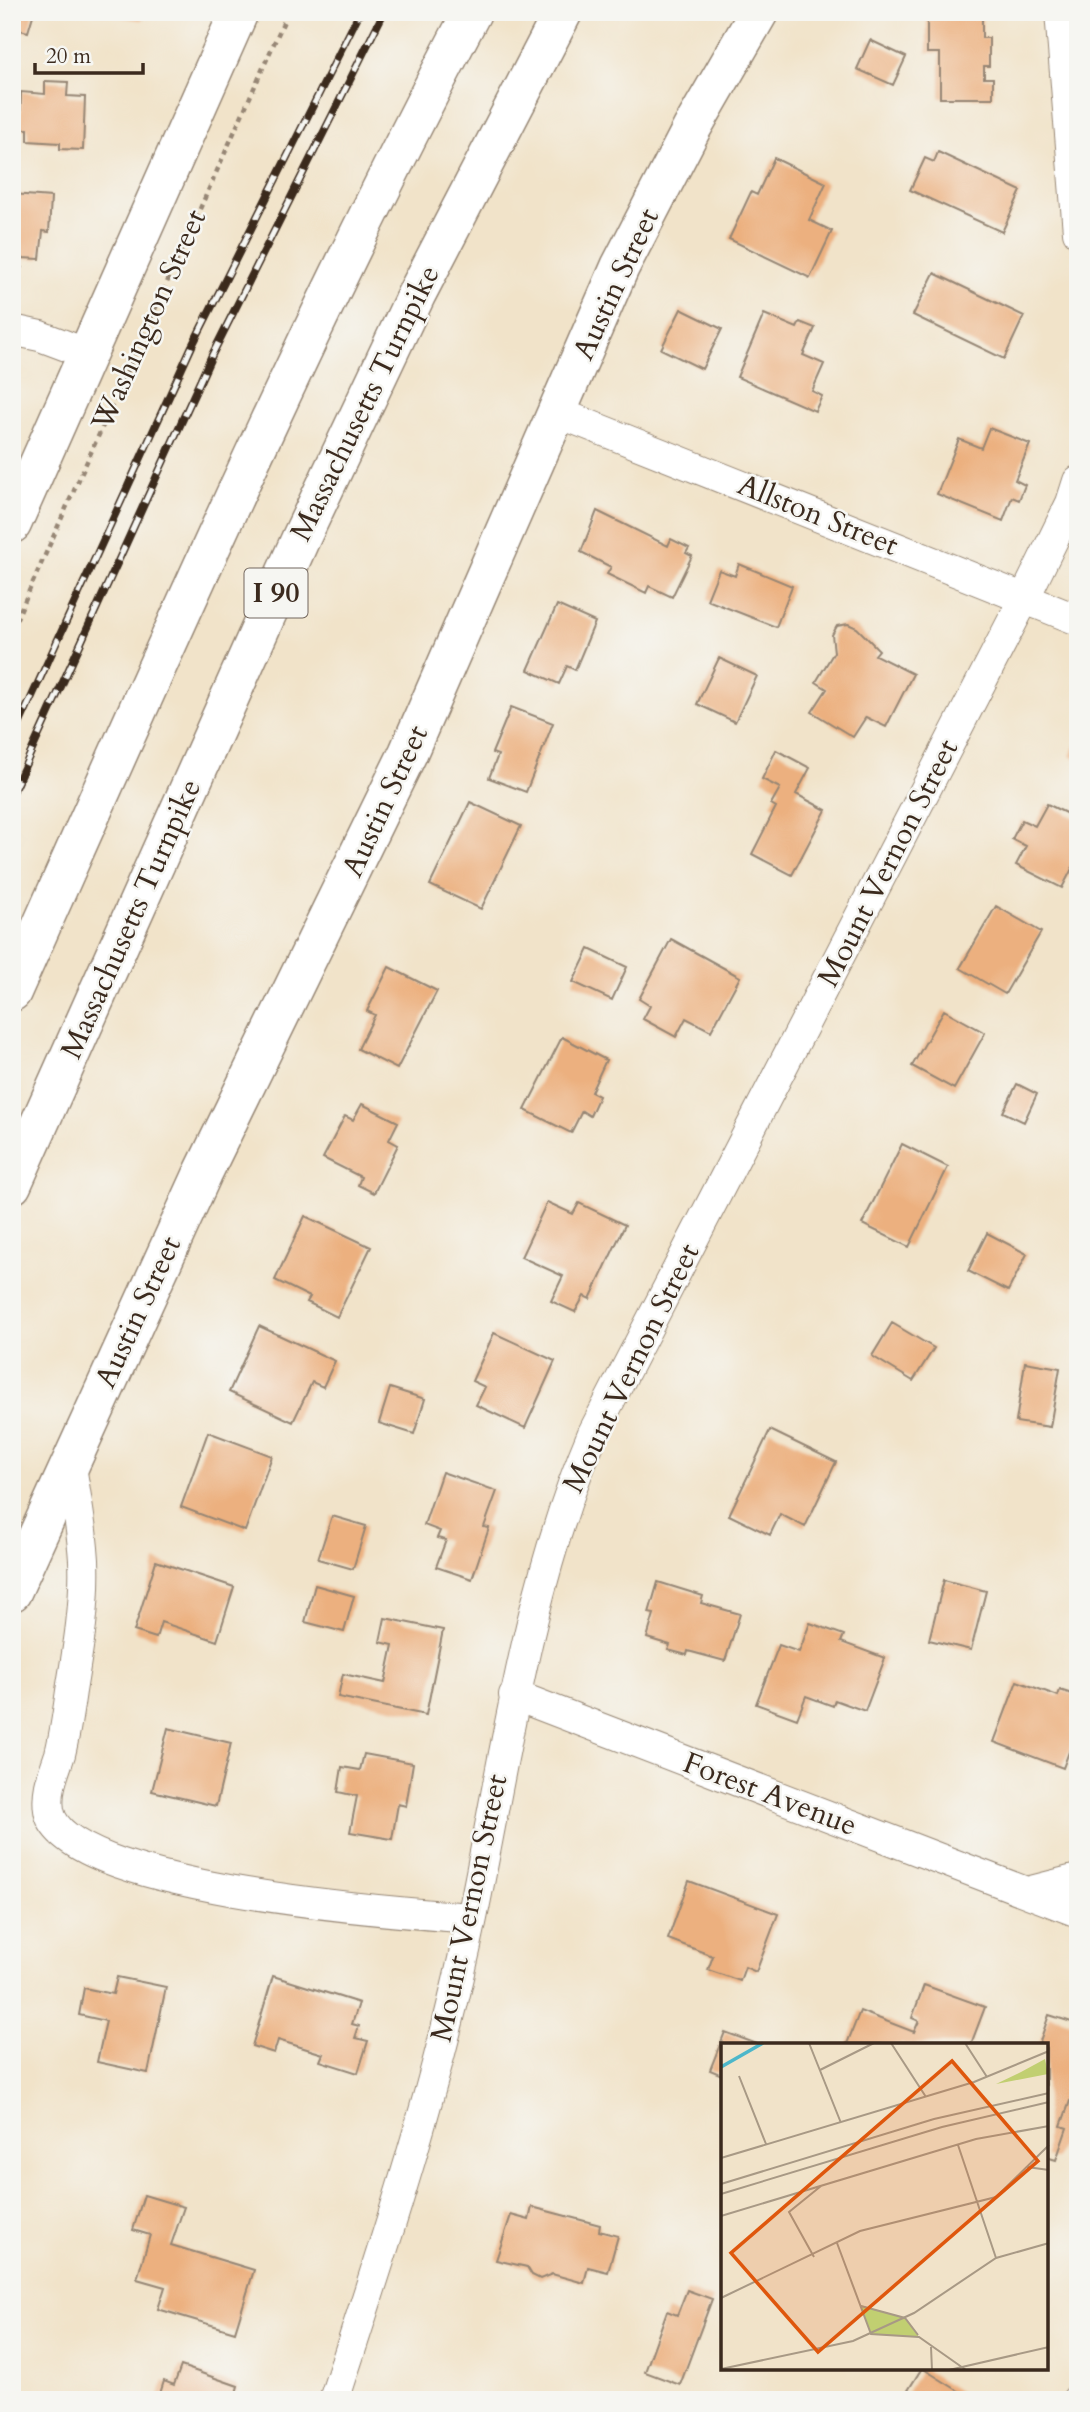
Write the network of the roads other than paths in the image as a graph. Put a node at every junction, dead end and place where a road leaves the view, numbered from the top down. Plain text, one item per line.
1 (239, 12) edge
2 (472, 12) edge
3 (563, 12) edge
4 (759, 12) edge
5 (1060, 12) edge
6 (1073, 104) edge
7 (1078, 232) edge
8 (12, 330) edge
9 (88, 354) junction
10 (559, 413) junction
11 (1078, 481) edge
12 (12, 524) edge
13 (1025, 597) junction
14 (1078, 620) edge
15 (12, 992) edge
16 (12, 1185) edge
17 (70, 1460) junction
18 (12, 1592) edge
19 (514, 1695) junction
20 (1078, 1879) edge
21 (1027, 1892) junction
22 (1078, 1912) edge
23 (472, 1918) junction
24 (334, 2400) edge

1 - 9 main road, Washington Street
2 - 15 main road, I 90
3 - 16 main road, Massachusetts Turnpike / I 90
4 - 10 main road, Austin Street
5 - 6 street
6 - 7 street
8 - 9 street
9 - 12 main road, Washington Street
10 - 13 street, Allston Street
10 - 17 main road, Austin Street
11 - 13 street, Mount Vernon Street
13 - 14 street, Allston Street
13 - 19 street, Mount Vernon Street
17 - 18 main road, Austin Street
17 - 23 street
19 - 21 street, Forest Avenue
19 - 23 street, Mount Vernon Street
20 - 21 street
21 - 22 street, Forest Avenue
23 - 24 street, Mount Vernon Street

